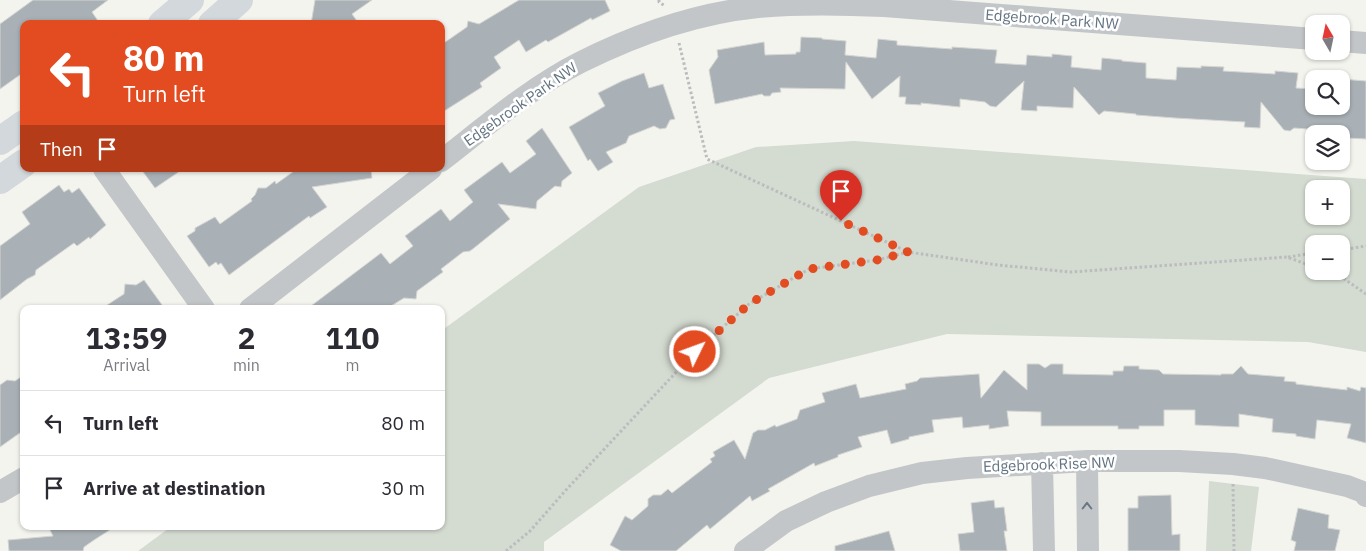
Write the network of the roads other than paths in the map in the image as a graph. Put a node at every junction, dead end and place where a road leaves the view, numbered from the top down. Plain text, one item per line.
1 (190, 0) edge
2 (239, 0) edge
3 (167, 20) edge
4 (216, 20) edge
5 (1305, 38) edge
6 (1350, 42) edge
7 (1366, 43) edge
8 (20, 127) edge
9 (0, 141) edge
10 (445, 158) edge
11 (20, 166) edge
12 (106, 172) edge
13 (427, 172) edge
14 (0, 180) edge
15 (201, 305) edge
16 (255, 305) edge
17 (1087, 461) junction
18 (1042, 463) junction
19 (20, 480) edge
20 (0, 492) edge
21 (1366, 496) edge
22 (746, 551) edge
23 (1044, 551) edge
24 (1088, 551) edge

1 - 3 street
2 - 4 street
5 - 10 street, Edgebrook Park NW
6 - 7 street
8 - 9 street
11 - 14 street
12 - 15 street
13 - 16 street
17 - 18 street, Edgebrook Rise NW
17 - 21 street, Edgebrook Rise NW
24 -> 17 street
18 - 22 street, Edgebrook Rise NW
18 - 23 street
19 - 20 street

